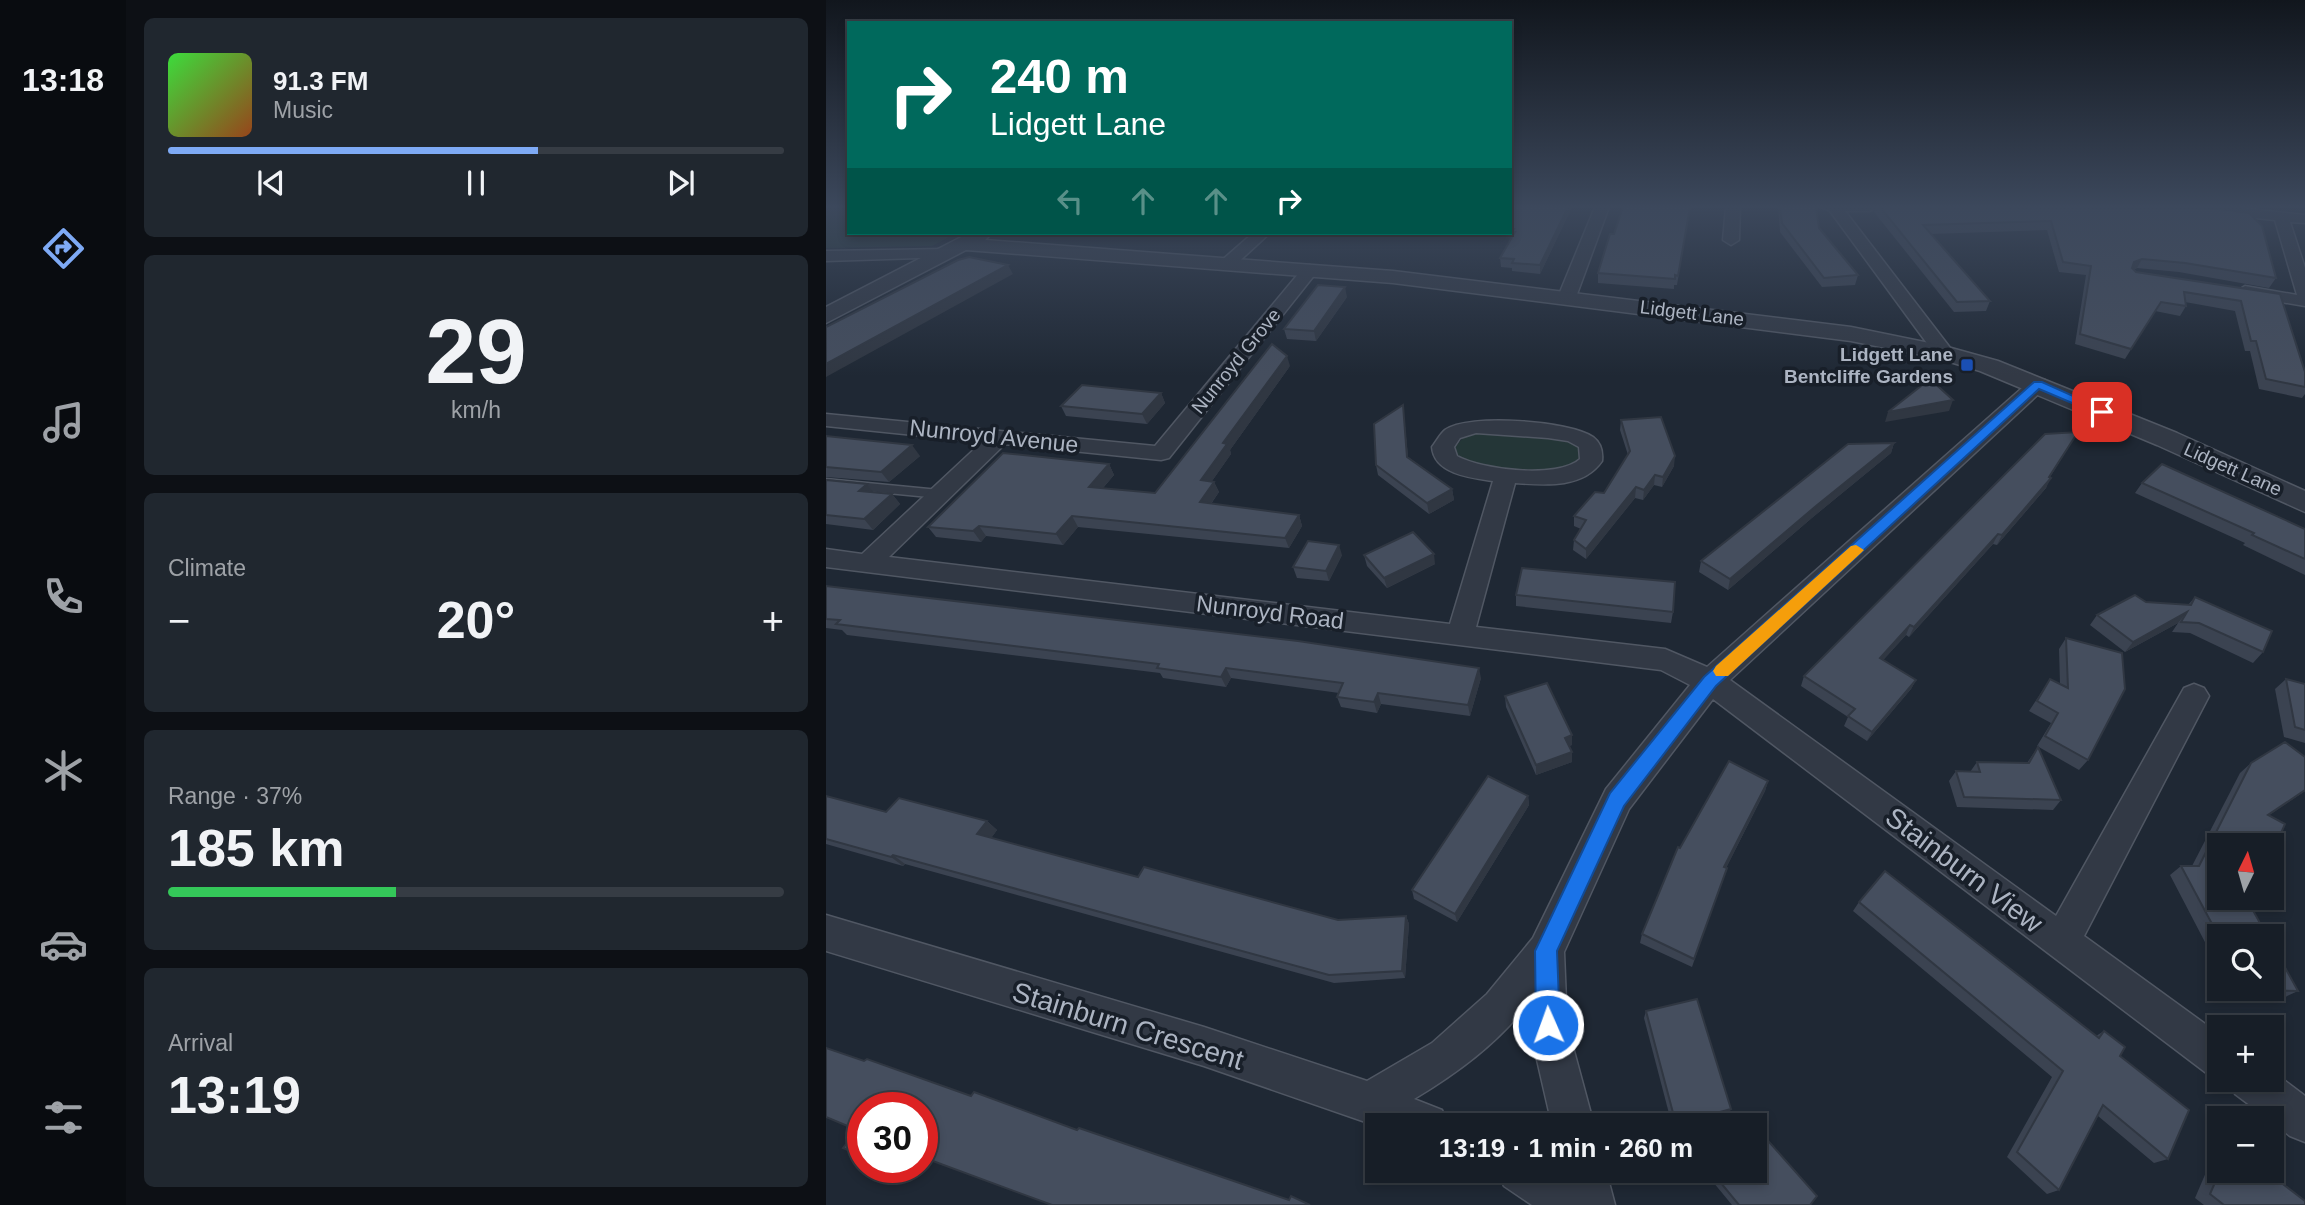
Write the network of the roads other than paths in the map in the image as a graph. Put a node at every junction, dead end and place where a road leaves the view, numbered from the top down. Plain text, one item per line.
1 (927, 263) edge
2 (1217, 263) edge
3 (1580, 263) edge
4 (1877, 263) edge
5 (2295, 263) edge
6 (1227, 264) joint
7 (1310, 270) junction
8 (2230, 288) edge
9 (2305, 294) edge
10 (1567, 297) junction
11 (2305, 301) edge
12 (826, 316) edge
13 (1944, 352) junction
14 (2038, 384) junction
15 (826, 420) edge
16 (1000, 437) junction
17 (1161, 453) joint
18 (1506, 474) junction
19 (826, 483) edge
20 (939, 494) junction
21 (2305, 502) edge
22 (826, 558) edge
23 (867, 563) junction
24 (1460, 635) junction
25 (1710, 681) junction
26 (2194, 696) dead end
27 (826, 933) edge
28 (2062, 942) junction
29 (1546, 951) junction
30 (2207, 1049) edge
31 (2265, 1092) edge
32 (1371, 1102) junction
33 (1398, 1113) edge
34 (1570, 1113) edge
35 (2305, 1121) edge
36 (1538, 1183) edge
37 (1587, 1183) edge
38 (1572, 1205) edge
39 (1593, 1205) edge

1 - 12 street
2 - 6 street, Lidgett Lane
3 - 10 street
4 - 13 street
5 - 9 street
6 - 7 street, Lidgett Lane
7 - 10 street, Lidgett Lane
7 - 17 street, Nunroyd Grove
8 - 11 street
10 - 13 street, Lidgett Lane
13 - 14 street, Lidgett Lane
14 - 21 street, Lidgett Lane
14 - 25 street
15 - 16 street, Nunroyd Avenue
16 - 17 street, Nunroyd Avenue
16 - 20 street
18 - 18 street
18 - 24 street
19 - 20 lane
20 - 23 street
22 - 23 street, Nunroyd Road
23 - 24 street, Nunroyd Road
24 - 25 street, Nunroyd Road
25 - 28 street, Stainburn View
25 - 29 street
26 - 28 street
27 - 32 street, Stainburn Crescent
28 - 30 street, Stainburn View
29 - 32 street
29 - 34 street
31 - 35 street
32 - 33 street, Stainburn Crescent
36 - 38 street
37 - 39 street

